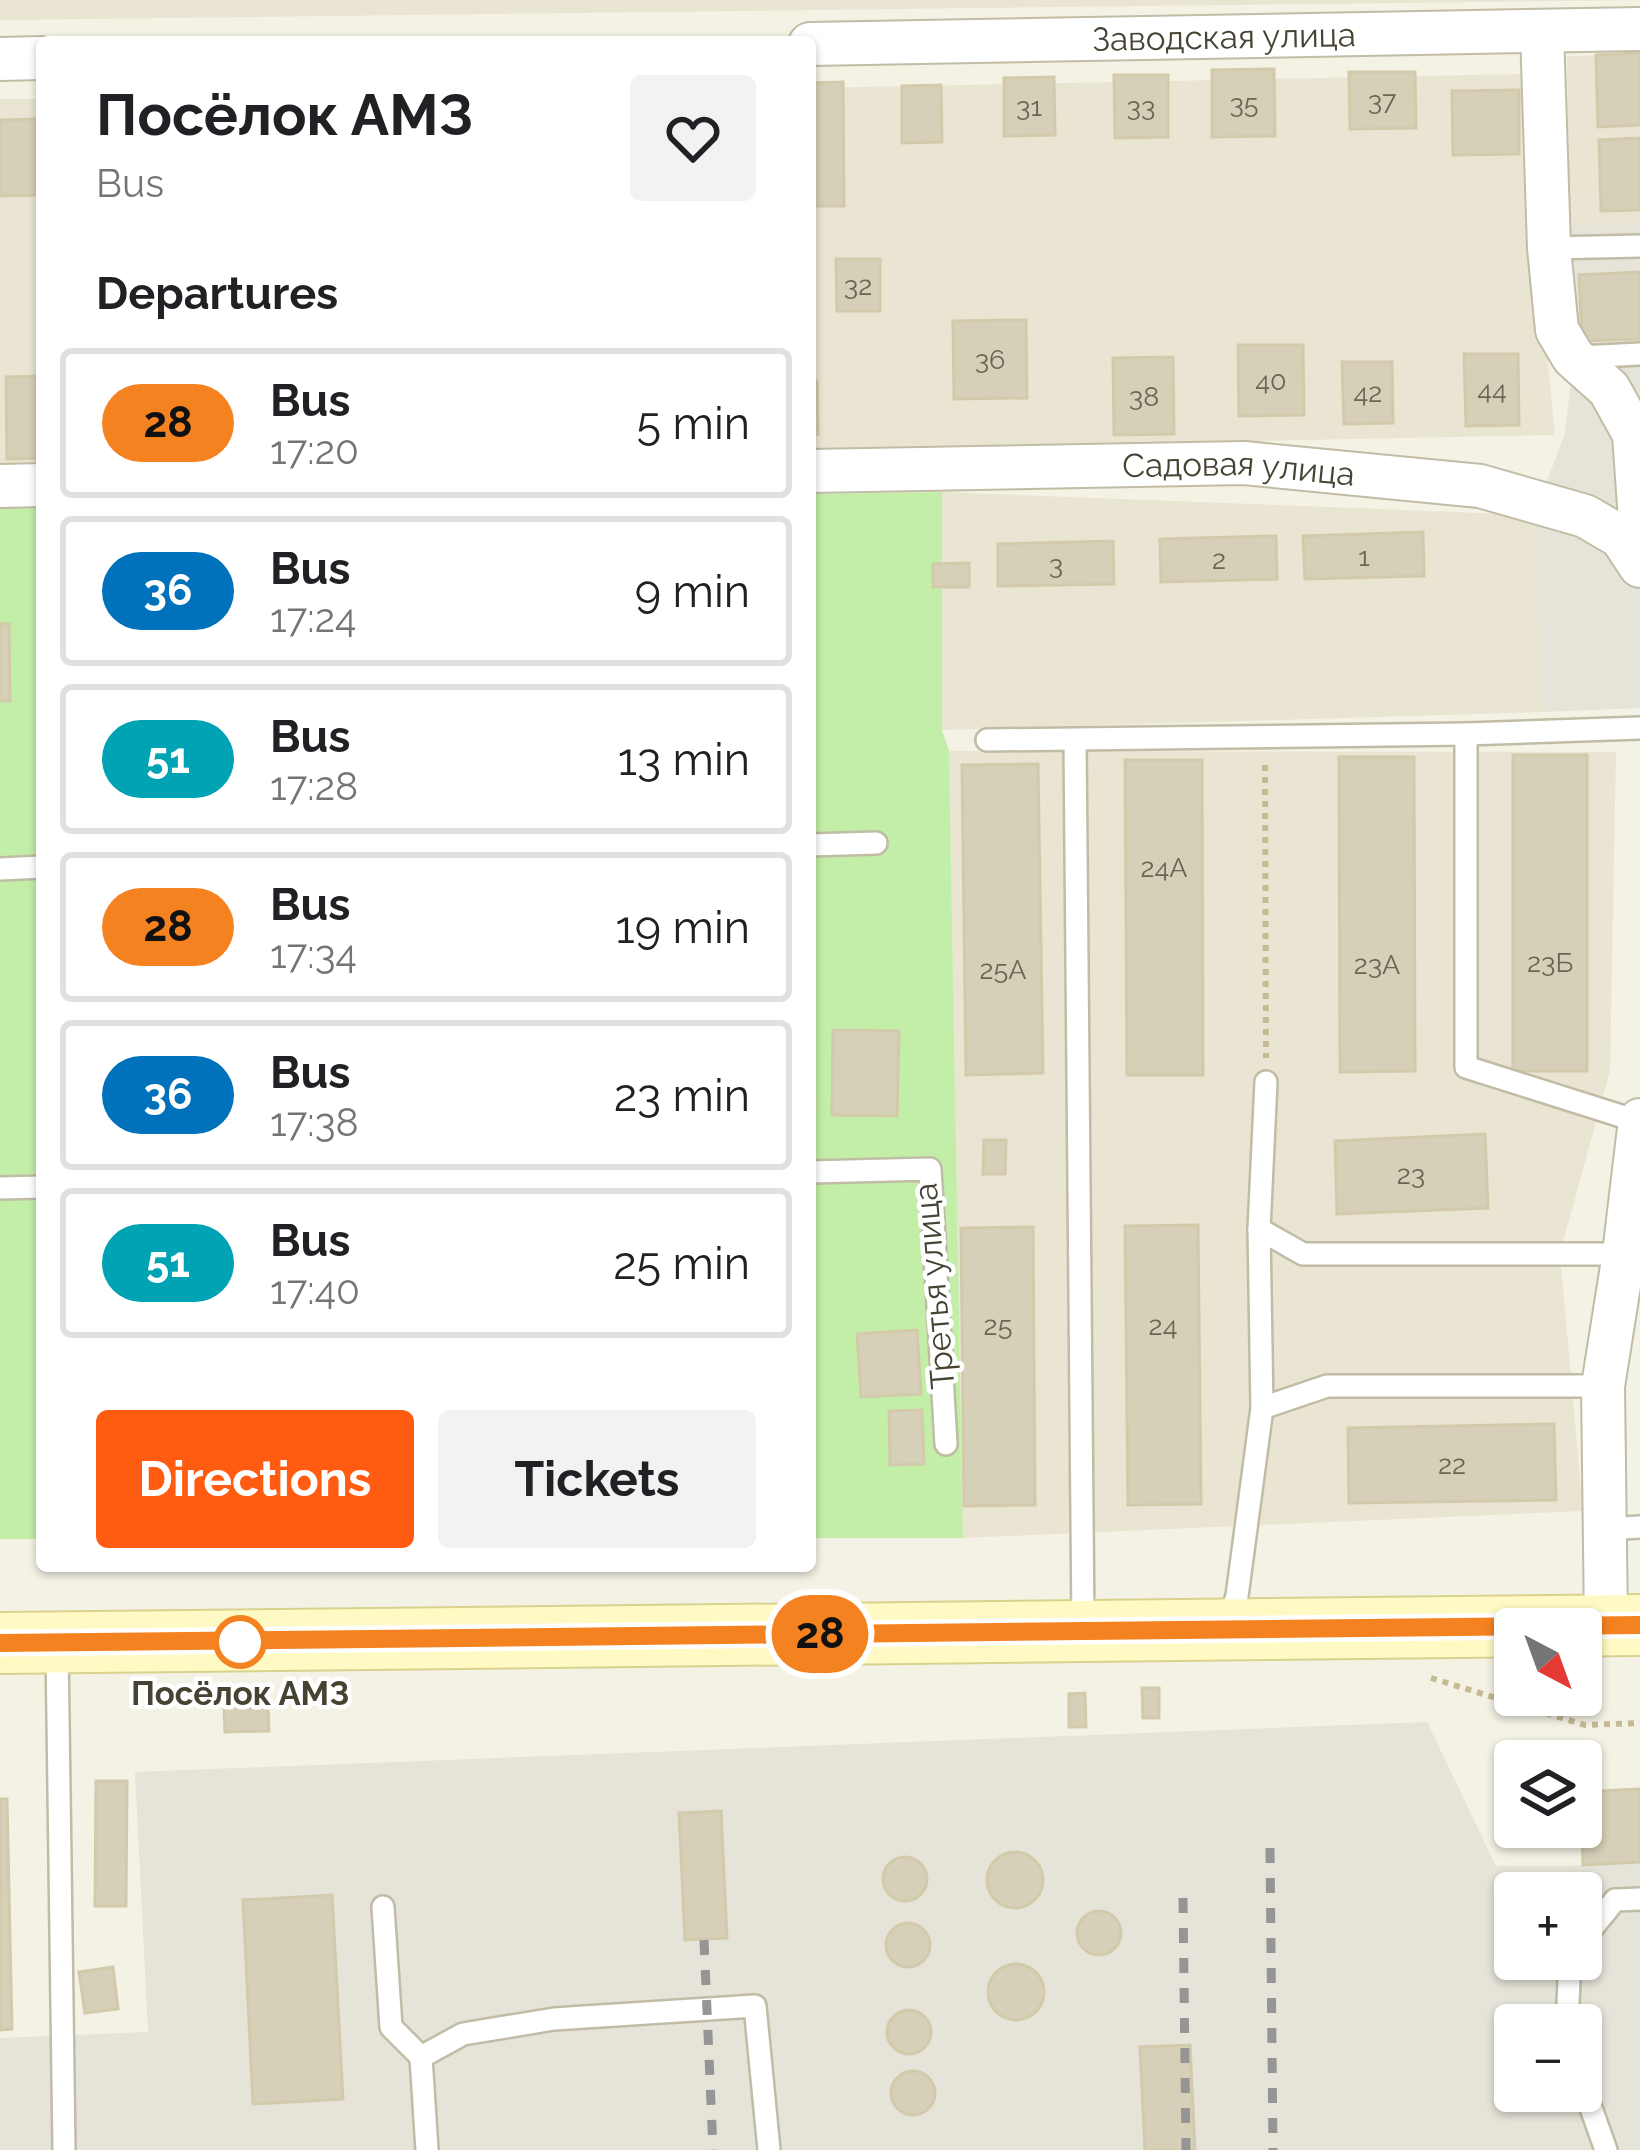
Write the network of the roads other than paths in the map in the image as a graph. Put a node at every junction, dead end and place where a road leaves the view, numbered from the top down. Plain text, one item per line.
1 (1640, 29) edge
2 (1542, 31) junction
3 (816, 44) edge
4 (0, 58) edge
5 (36, 58) edge
6 (1640, 245) edge
7 (1549, 248) junction
8 (1640, 354) edge
9 (1573, 357) junction
10 (816, 471) edge
11 (36, 485) edge
12 (0, 486) edge
13 (1640, 520) edge
14 (1640, 566) edge
15 (1640, 728) edge
16 (1466, 734) junction
17 (987, 740) dead end
18 (1075, 740) junction
19 (876, 843) dead end
20 (816, 845) edge
21 (36, 867) edge
22 (0, 868) edge
23 (1266, 1082) road end
24 (1640, 1121) edge
25 (816, 1172) edge
26 (0, 1187) edge
27 (36, 1187) edge
28 (1259, 1229) junction
29 (1624, 1254) junction
30 (1603, 1386) junction
31 (1262, 1408) junction
32 (946, 1444) dead end
33 (1622, 1528) edge
34 (1623, 1625) edge
35 (1226, 1630) junction
36 (1083, 1631) junction
37 (29, 1642) edge
38 (1640, 1899) edge
39 (383, 1907) dead end
40 (1602, 1916) edge
41 (421, 2057) junction
42 (1592, 2112) edge
43 (64, 2150) edge
44 (427, 2150) edge
45 (770, 2150) edge
46 (1606, 2150) edge

1 - 2 street, Заводская улица
2 - 3 street, Заводская улица
2 - 7 street
4 - 5 street
6 - 7 lane
7 - 9 street
8 - 9 lane
9 - 13 street
10 - 14 street, Садовая улица
11 - 12 street
15 - 16 lane
16 - 18 lane
16 - 24 lane
17 - 18 lane
18 - 36 lane
19 - 20 lane
21 - 22 lane
23 - 28 lane
24 - 29 street
25 - 32 lane, Третья улица
26 - 27 lane
28 - 29 lane
28 - 31 lane
29 - 30 street
30 - 31 lane
30 - 33 street
31 - 35 lane
33 - 34 street
34 - 35 street
35 - 36 street
36 - 37 street
37 - 43 lane
38 - 40 lane
39 - 41 lane
41 - 44 lane
41 - 45 lane
42 - 46 lane

